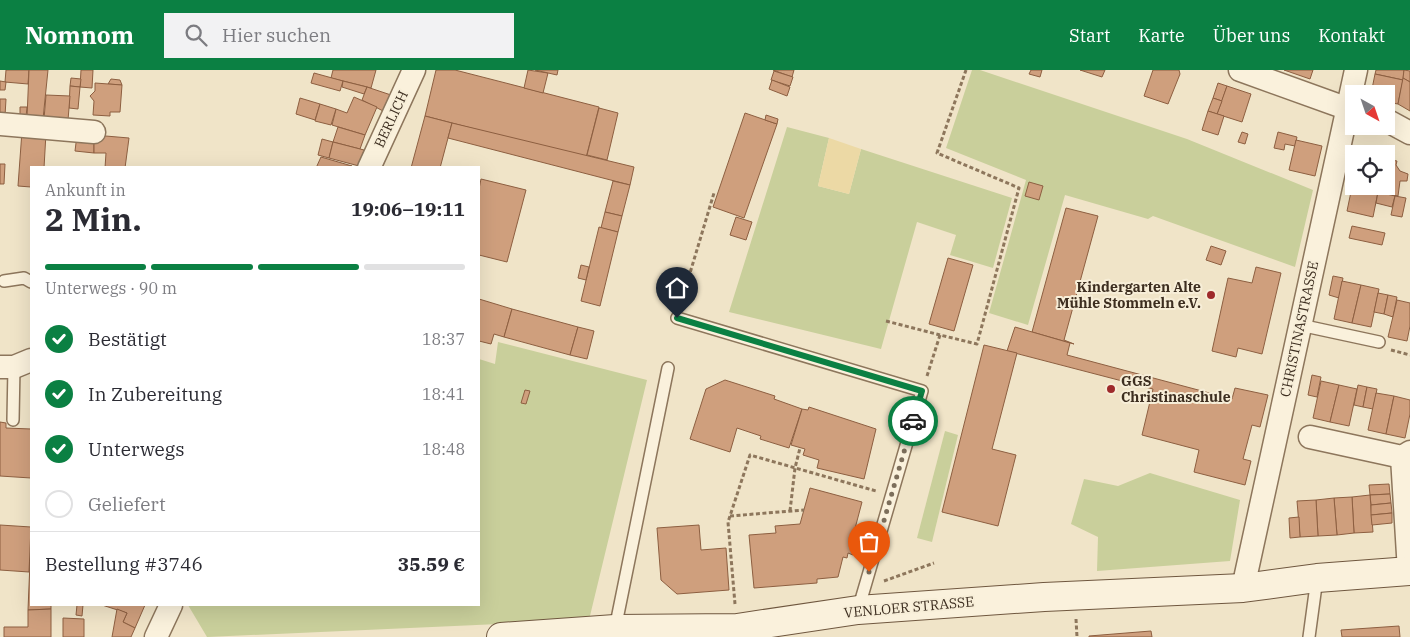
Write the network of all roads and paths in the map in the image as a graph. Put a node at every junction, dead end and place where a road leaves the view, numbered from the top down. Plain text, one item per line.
1 (414, 70) edge
2 (966, 70) edge
3 (1240, 70) edge
4 (1356, 70) edge
5 (1354, 85) edge
6 (1345, 108) edge
7 (0, 124) edge
8 (1395, 125) edge
9 (94, 132) dead end
10 (1410, 133) edge
11 (1345, 135) edge
12 (370, 166) edge
13 (714, 194) dead end
14 (4, 280) dead end
15 (30, 281) edge
16 (677, 318) joint
17 (886, 321) dead end
18 (1300, 324) junction
19 (940, 335) junction
20 (1379, 342) dead end
21 (15, 365) edge
22 (668, 368) dead end
23 (922, 391) junction
24 (13, 420) dead end
25 (1310, 437) dead end
26 (800, 448) dead end
27 (1406, 454) edge
28 (795, 468) junction
29 (891, 495) junction
30 (804, 510) dead end
31 (790, 511) junction
32 (729, 516) junction
33 (934, 563) dead end
34 (1409, 571) edge
35 (1317, 578) junction
36 (1244, 588) junction
37 (861, 599) junction
38 (171, 606) edge
39 (738, 628) junction
40 (614, 633) edge
41 (156, 637) edge
42 (502, 637) edge
43 (1309, 637) edge

1 - 12 street, BERLICH
2 - 19 path
3 - 6 street
4 - 5 street, CHRISTINASTRASSE
7 - 9 street
8 - 10 street
11 - 18 street, CHRISTINASTRASSE
13 - 16 path
14 - 15 lane
16 - 23 lane
17 - 19 path
18 - 20 lane
18 - 36 street, CHRISTINASTRASSE
19 - 23 path
21 - 24 lane
22 - 40 lane
23 - 29 lane
25 - 27 street
26 - 28 path
27 - 34 street
28 - 29 path
28 - 31 path
28 - 32 path
29 - 37 lane
30 - 31 path
31 - 32 path
32 - 39 path
33 - 37 path
34 - 35 street, VENLOER STRASSE
35 - 36 street, VENLOER STRASSE
35 - 43 lane
36 - 37 street, VENLOER STRASSE
37 - 39 street, VENLOER STRASSE
38 - 41 street
39 - 40 street, VENLOER STRASSE
40 - 42 street, VENLOER STRASSE

